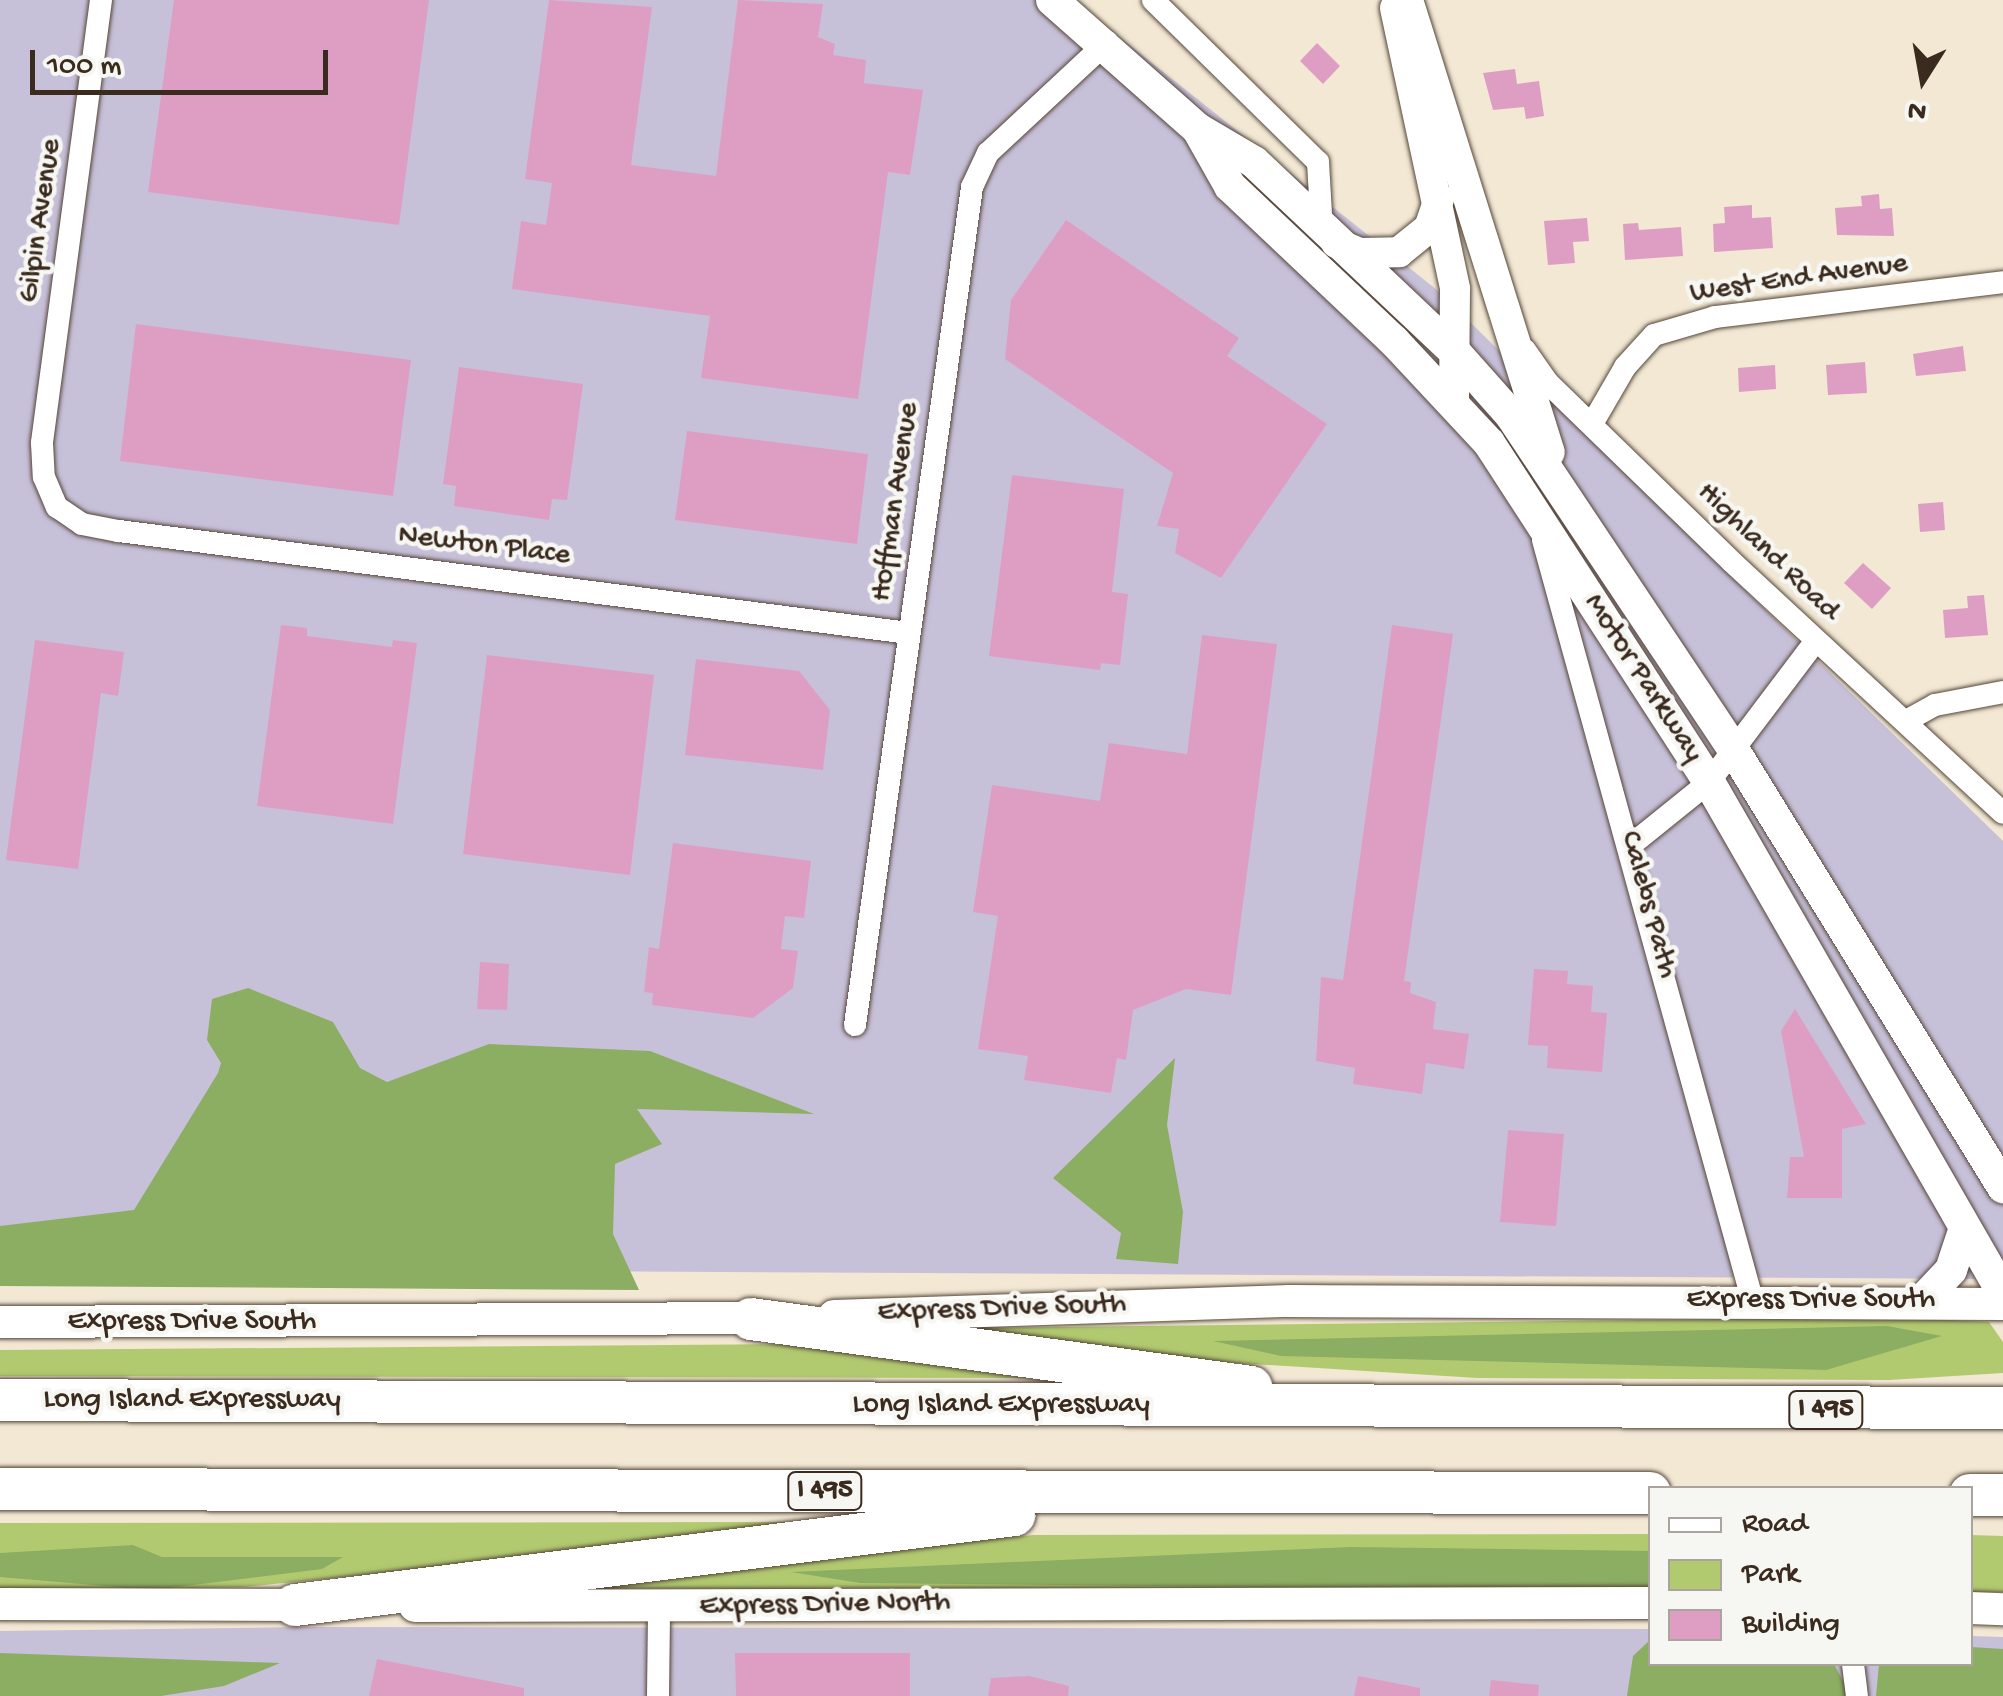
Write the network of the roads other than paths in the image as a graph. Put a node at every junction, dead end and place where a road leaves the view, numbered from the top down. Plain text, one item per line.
1 (102, 0) edge
2 (1052, 0) edge
3 (1153, 0) edge
4 (1394, 0) edge
5 (1408, 0) edge
6 (1107, 42) junction
7 (1198, 129) junction
8 (1440, 196) junction
9 (1328, 236) junction
10 (2003, 282) edge
11 (1504, 321) junction
12 (1454, 351) junction
13 (1454, 401) junction
14 (1592, 424) junction
15 (1560, 484) junction
16 (57, 508) joint
17 (1535, 513) junction
18 (909, 633) junction
19 (1815, 642) junction
20 (2003, 692) edge
21 (1906, 722) junction
22 (1733, 749) junction
23 (1708, 782) junction
24 (2003, 813) edge
25 (1630, 845) junction
26 (855, 1025) dead end
27 (2003, 1187) edge
28 (1965, 1228) junction
29 (2003, 1293) edge
30 (1752, 1299) junction
31 (1922, 1300) junction
32 (2003, 1304) edge
33 (750, 1319) junction
34 (0, 1322) edge
35 (0, 1400) edge
36 (2003, 1408) edge
37 (1349, 1409) junction
38 (0, 1489) edge
39 (1469, 1492) junction
40 (1648, 1492) edge
41 (1973, 1495) edge
42 (2003, 1495) edge
43 (0, 1604) edge
44 (1648, 1604) edge
45 (295, 1605) junction
46 (659, 1608) junction
47 (1973, 1608) edge
48 (2003, 1609) edge
49 (1853, 1666) edge
50 (658, 1696) edge
51 (1857, 1696) edge

1 - 16 street, Gilpin Avenue
2 - 6 main road, Motor Parkway
3 - 9 street
4 - 8 street
5 - 11 main road
6 - 7 main road, Motor Parkway
6 - 18 street, Hoffman Avenue
7 - 9 main road, Motor Parkway
7 - 13 main road, Motor Parkway
8 - 9 street
8 - 12 street
9 - 12 main road, Motor Parkway
10 - 14 street, West End Avenue
11 - 14 street, Highland Road
11 - 15 main road
12 - 13 street
12 - 15 main road, Motor Parkway
13 - 17 main road, Motor Parkway
14 - 19 street, Highland Road
15 - 22 main road, Motor Parkway
16 - 18 street, Newton Place
17 - 23 main road, Motor Parkway
17 - 25 street, Calebs Path
18 - 26 street, Hoffman Avenue
19 - 21 street, Highland Road
19 - 22 street
20 - 21 street
21 - 24 street, Highland Road
22 - 23 street
22 - 27 main road, Motor Parkway
23 - 25 street
23 - 28 main road, Motor Parkway
25 - 30 street, Calebs Path
28 - 29 main road, Motor Parkway
28 - 31 main road
30 - 31 main road, Express Drive South
30 - 33 main road, Express Drive South
31 - 32 main road, Express Drive South
33 - 34 main road, Express Drive South
33 - 37 highway
35 - 37 highway, Long Island Expressway / I 495
36 - 37 highway, Long Island Expressway / I 495
38 - 39 highway, I 495
39 - 40 highway, I 495
39 - 45 highway
41 - 42 highway
43 - 45 main road, Express Drive North
44 - 46 main road, Express Drive North
45 - 46 main road, Express Drive North
46 - 50 street
47 - 48 main road
49 - 51 street

